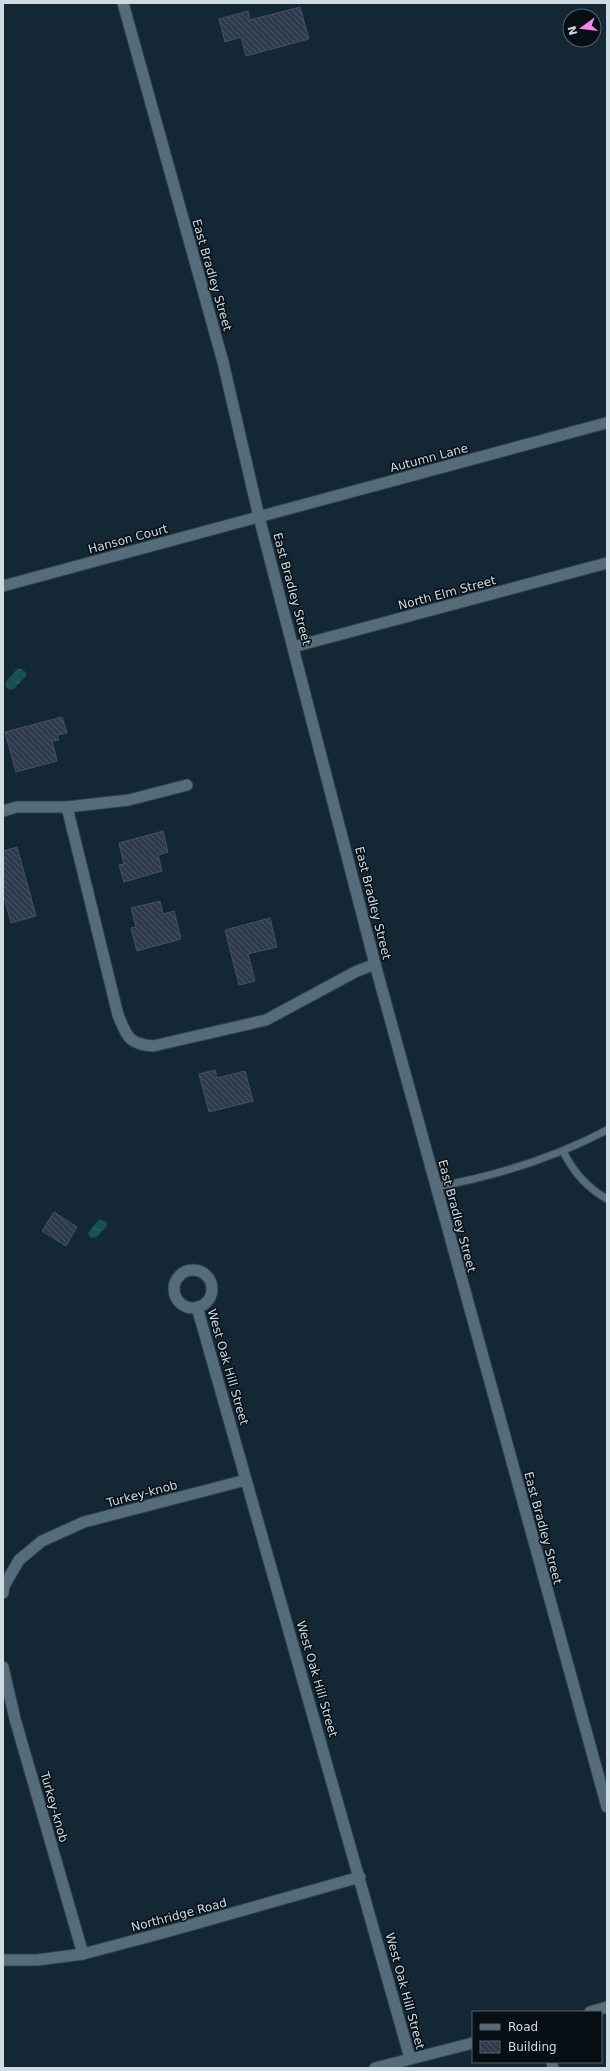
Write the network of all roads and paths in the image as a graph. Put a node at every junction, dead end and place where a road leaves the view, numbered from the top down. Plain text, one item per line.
1 (123, 3) edge
2 (606, 423) dead end
3 (259, 517) junction
4 (607, 563) edge
5 (3, 586) edge
6 (293, 647) junction
7 (187, 785) dead end
8 (66, 807) junction
9 (3, 811) edge
10 (374, 964) junction
11 (607, 1130) edge
12 (563, 1150) junction
13 (436, 1187) junction
14 (607, 1199) edge
15 (197, 1307) dead end
16 (246, 1480) junction
17 (3, 1594) edge
18 (3, 1667) edge
19 (607, 1807) edge
20 (360, 1877) junction
21 (83, 1954) junction
22 (3, 1960) edge
23 (607, 2007) edge
24 (593, 2011) edge
25 (472, 2043) edge
26 (410, 2058) junction
27 (375, 2068) edge

1 - 3 street, East Bradley Street
2 - 3 street, Autumn Lane
3 - 5 street, Hanson Court
3 - 6 street, East Bradley Street
4 - 6 street, North Elm Street
6 - 10 street, East Bradley Street
7 - 8 street
8 - 9 street
8 - 10 street
10 - 13 street, East Bradley Street
11 - 12 lane
12 - 13 lane
12 - 14 lane
13 - 19 street, East Bradley Street
15 - 16 street, West Oak Hill Street
16 - 17 street, Turkey-knob
16 - 20 street, West Oak Hill Street
18 - 21 street, Turkey-knob
20 - 21 street, Northridge Road
20 - 26 street, West Oak Hill Street
21 - 22 street, Northridge Road
23 - 24 street
25 - 26 street
26 - 27 street

